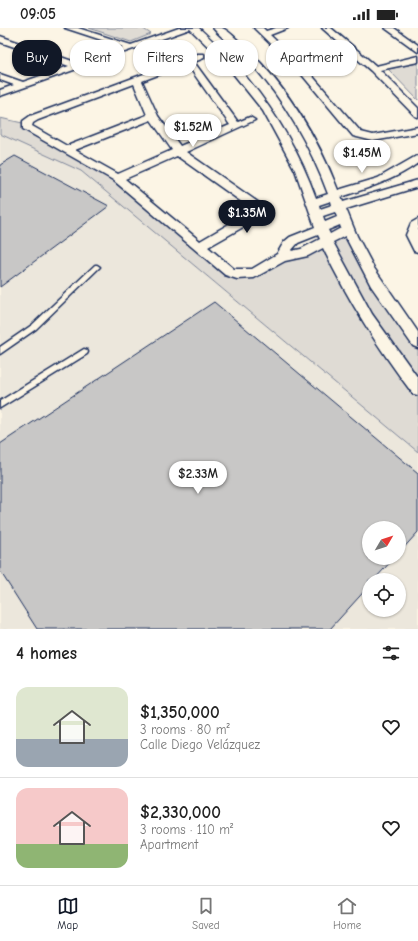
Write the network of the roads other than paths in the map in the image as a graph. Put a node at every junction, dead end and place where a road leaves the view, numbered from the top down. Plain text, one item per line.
1 (69, 28) edge
2 (187, 28) edge
3 (194, 28) edge
4 (217, 28) edge
5 (258, 28) edge
6 (284, 28) edge
7 (326, 28) edge
8 (389, 28) edge
9 (151, 30) dead end
10 (266, 34) junction
11 (162, 36) junction
12 (0, 39) edge
13 (130, 47) junction
14 (125, 49) edge
15 (418, 49) edge
16 (201, 56) dead end
17 (197, 58) edge
18 (418, 59) edge
19 (70, 63) edge
20 (70, 69) edge
21 (374, 69) junction
22 (197, 72) edge
23 (150, 76) edge
24 (0, 77) edge
25 (137, 81) junction
26 (22, 85) junction
27 (0, 93) edge
28 (417, 111) edge
29 (153, 116) junction
30 (250, 120) dead end
31 (236, 126) junction
32 (418, 130) edge
33 (68, 149) junction
34 (179, 152) junction
35 (418, 158) edge
36 (117, 178) junction
37 (418, 183) edge
38 (334, 195) junction
39 (312, 203) junction
40 (339, 207) junction
41 (316, 214) junction
42 (346, 224) junction
43 (417, 224) edge
44 (321, 229) junction
45 (326, 241) junction
46 (199, 248) junction
47 (418, 248) edge
48 (282, 257) junction
49 (96, 267) dead end
50 (418, 342) edge
51 (0, 351) edge
52 (84, 352) dead end
53 (418, 389) edge
54 (0, 405) edge

1 - 13 street
2 - 11 street
3 - 39 street
4 - 38 street
5 - 10 street
6 - 10 street
7 - 21 street
8 - 15 street
9 - 11 street
10 - 32 street
11 - 13 street
12 - 19 street
13 - 14 street
16 - 17 street
18 - 21 street
20 - 26 street
21 - 28 street
22 - 31 street
23 - 25 street
24 - 26 street
25 - 29 street
25 - 33 street
26 - 27 street
29 - 33 street
29 - 34 street
30 - 31 street
31 - 34 street
33 - 36 street
34 - 36 street
34 - 46 street
35 - 38 street
36 - 46 street
37 - 40 street
38 - 39 street
38 - 40 street
39 - 41 street
40 - 41 street
40 - 42 street
41 - 44 street
42 - 44 street
42 - 45 street
42 - 50 street
43 - 47 street
44 - 45 street
44 - 48 street
45 - 48 street
45 - 53 street
46 - 48 street
49 - 51 lane
52 - 54 lane

